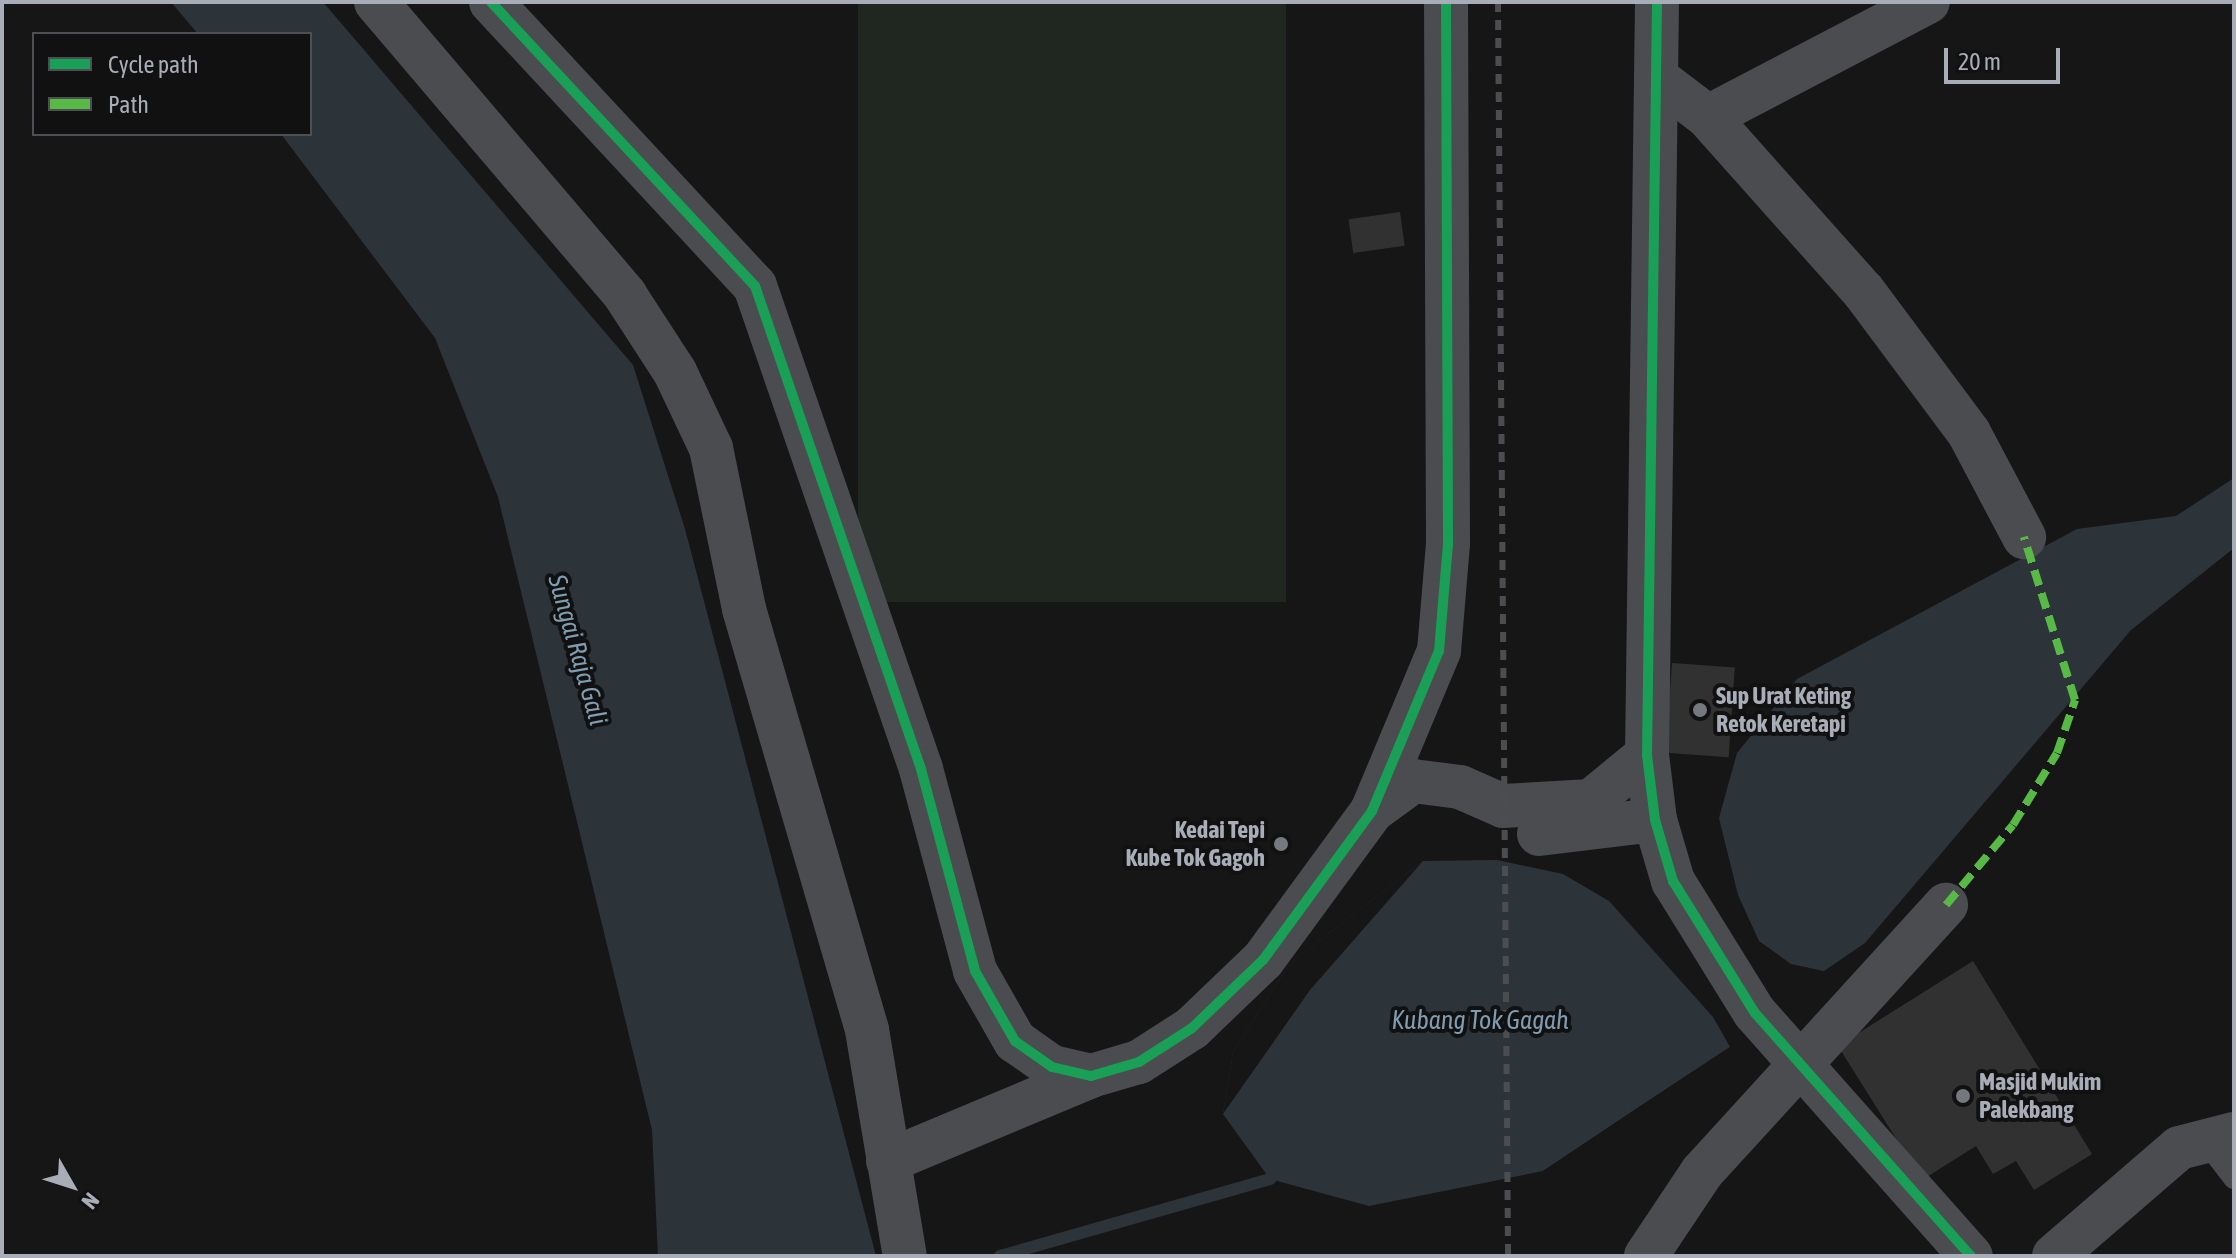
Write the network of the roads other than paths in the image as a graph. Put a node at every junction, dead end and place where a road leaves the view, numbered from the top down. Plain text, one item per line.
1 (376, 2) edge
2 (491, 2) edge
3 (1446, 2) edge
4 (1657, 2) edge
5 (1928, 2) edge
6 (1658, 79) junction
7 (1708, 117) junction
8 (2024, 537) dead end
9 (1647, 755) junction
10 (1460, 787) junction
11 (1372, 811) junction
12 (1655, 820) junction
13 (1946, 905) dead end
14 (1801, 1064) junction
15 (1091, 1076) junction
16 (2220, 1137) edge
17 (888, 1161) junction
18 (2234, 1178) edge
19 (905, 1256) edge
20 (1646, 1256) edge
21 (1971, 1256) edge
22 (2054, 1256) edge

1 - 17 street
2 - 15 street
3 - 11 street
4 - 6 street
5 - 7 street
6 - 7 street
6 - 9 street
7 - 8 street
9 - 10 street
9 - 12 street
10 - 11 street
10 - 12 street
11 - 15 street
12 - 14 street
13 - 14 street
14 - 20 street
14 - 21 street
15 - 17 street
16 - 18 lane
16 - 22 street
17 - 19 street

